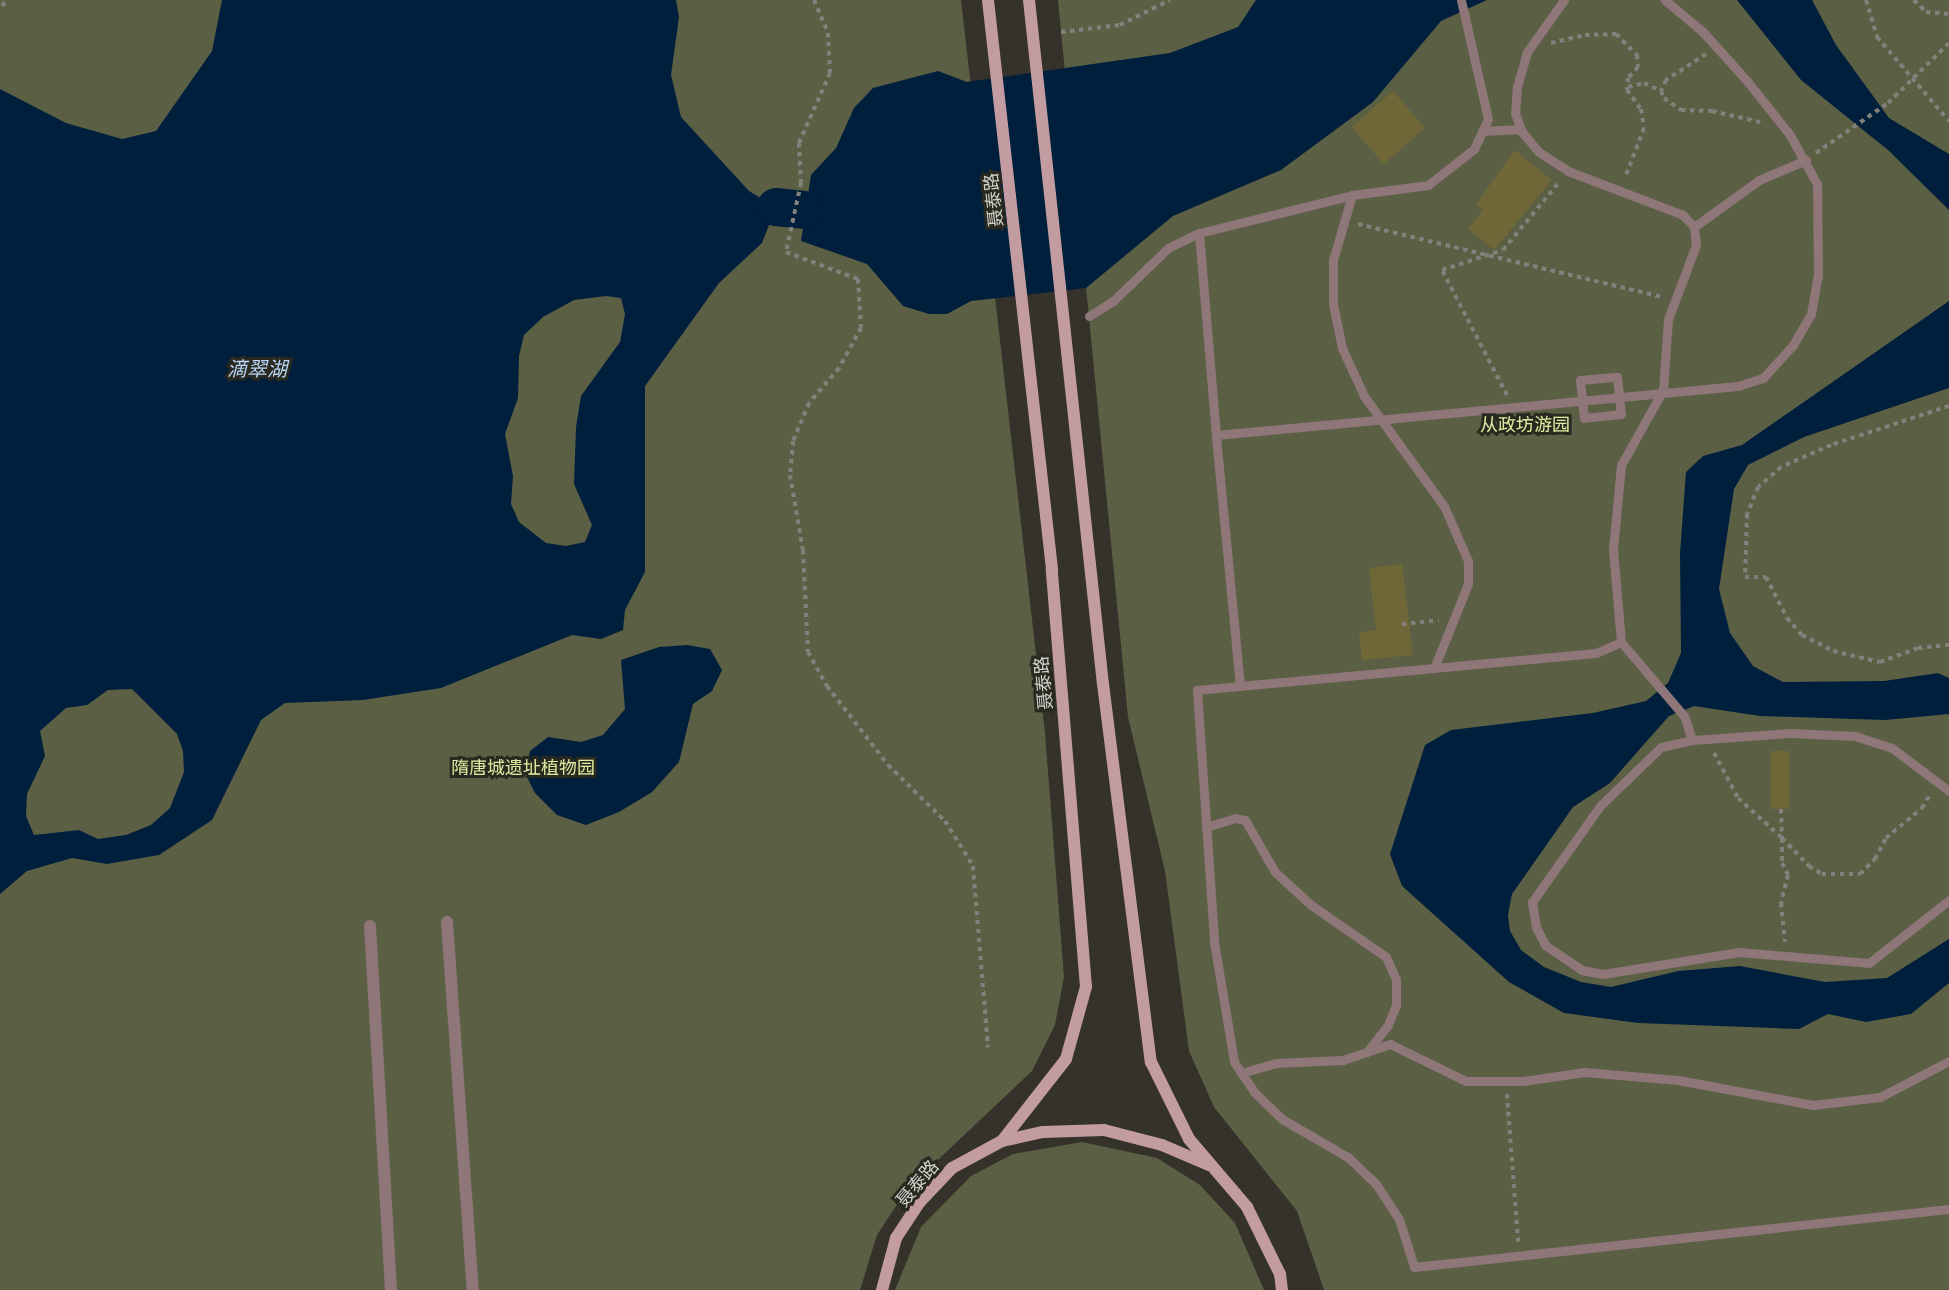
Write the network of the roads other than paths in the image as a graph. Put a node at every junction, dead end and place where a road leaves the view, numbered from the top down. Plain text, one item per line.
1 (988, 0) edge
2 (1029, 0) edge
3 (1461, 0) edge
4 (1564, 0) edge
5 (1665, 0) edge
6 (1521, 129) junction
7 (1482, 131) junction
8 (1806, 160) junction
9 (1352, 195) junction
10 (1694, 227) junction
11 (1199, 233) junction
12 (1089, 316) dead end
13 (1663, 390) junction
14 (1619, 395) junction
15 (1581, 399) junction
16 (1380, 418) junction
17 (1216, 435) junction
18 (1621, 642) junction
19 (1434, 668) junction
20 (1240, 686) junction
21 (1692, 740) junction
22 (1949, 790) edge
23 (1206, 827) junction
24 (1949, 900) edge
25 (447, 922) dead end
26 (370, 926) dead end
27 (1367, 1052) junction
28 (1949, 1061) edge
29 (1241, 1073) junction
30 (1002, 1141) junction
31 (1213, 1167) junction
32 (1949, 1209) edge
33 (391, 1290) edge
34 (473, 1290) edge
35 (882, 1290) edge
36 (1282, 1290) edge

1 - 30 main road, 聂泰路
2 - 31 main road
3 - 7 lane
4 - 6 lane
5 - 8 lane
6 - 7 lane
6 - 10 lane
7 - 9 lane
8 - 10 lane
8 - 13 lane
9 - 11 lane
9 - 16 lane
10 - 13 lane
11 - 12 lane
11 - 17 lane
13 - 14 lane
13 - 18 lane
14 - 15 lane
14 - 15 lane
14 - 15 lane
15 - 16 lane
16 - 17 lane
16 - 19 lane
17 - 20 lane
18 - 19 lane
18 - 21 lane
19 - 20 lane
20 - 23 lane
21 - 22 lane
21 - 24 lane
23 - 27 lane
23 - 29 lane
25 - 34 street
26 - 33 street
27 - 28 lane
27 - 29 lane
29 - 32 lane
30 - 31 main road
30 - 35 main road, 聂泰路
31 - 36 main road

